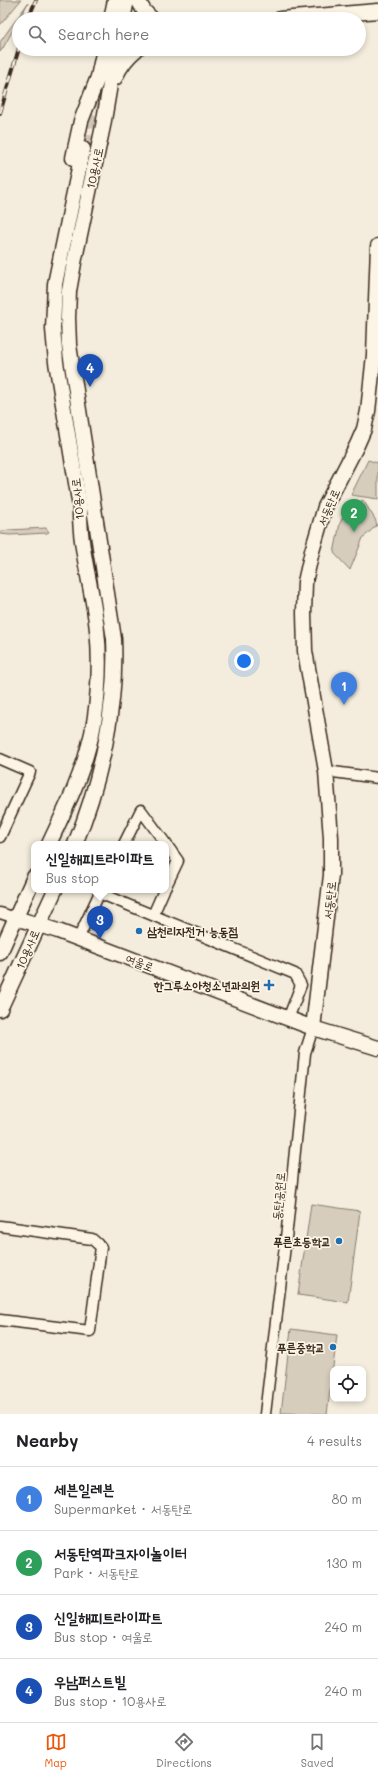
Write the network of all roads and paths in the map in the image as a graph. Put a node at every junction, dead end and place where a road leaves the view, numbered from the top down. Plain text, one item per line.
1 (115, 0) edge
2 (127, 0) edge
3 (138, 0) edge
4 (378, 11) edge
5 (112, 12) edge
6 (124, 12) edge
7 (145, 12) edge
8 (366, 12) edge
9 (102, 56) edge
10 (115, 56) edge
11 (129, 56) edge
12 (108, 97) junction
13 (81, 121) junction
14 (103, 126) junction
15 (378, 246) edge
16 (95, 524) junction
17 (80, 526) junction
18 (0, 759) edge
19 (326, 771) junction
20 (378, 778) edge
21 (0, 837) edge
22 (50, 841) edge
23 (77, 841) edge
24 (126, 841) edge
25 (164, 841) edge
26 (169, 848) edge
27 (169, 880) edge
28 (31, 884) edge
29 (54, 893) edge
30 (100, 893) edge
31 (102, 893) edge
32 (163, 893) edge
33 (0, 913) edge
34 (153, 915) junction
35 (16, 918) junction
36 (38, 925) junction
37 (78, 939) junction
38 (0, 953) edge
39 (0, 1009) edge
40 (288, 1019) junction
41 (313, 1028) junction
42 (378, 1048) edge
43 (0, 1226) edge
44 (0, 1320) edge
45 (264, 1414) edge

1 - 5 street
2 - 6 street
3 - 7 street
4 - 8 street
9 - 13 street
10 - 12 street, 10용사로
11 - 12 street
12 - 14 street, 10용사로
13 - 14 street
13 - 17 street
14 - 16 street, 10용사로
15 - 19 street, 서동탄로
16 - 17 street, 10용사로
16 - 23 street, 10용사로
17 - 22 street, 10용사로
18 - 21 street
19 - 20 street
19 - 41 street, 서동탄로
24 - 25 street
26 - 27 street
28 - 35 street, 10용사로
29 - 36 street, 10용사로
30 - 37 street
31 - 34 street
32 - 34 street
33 - 35 street
34 - 40 street
35 - 36 street, 여울로
35 - 38 street, 10용사로
36 - 37 street, 여울로
36 - 39 street, 10용사로
37 - 40 street, 여울로
40 - 41 street, 여울로
41 - 42 street, 여울로
41 - 45 street, 동탄공원로
43 - 44 street

